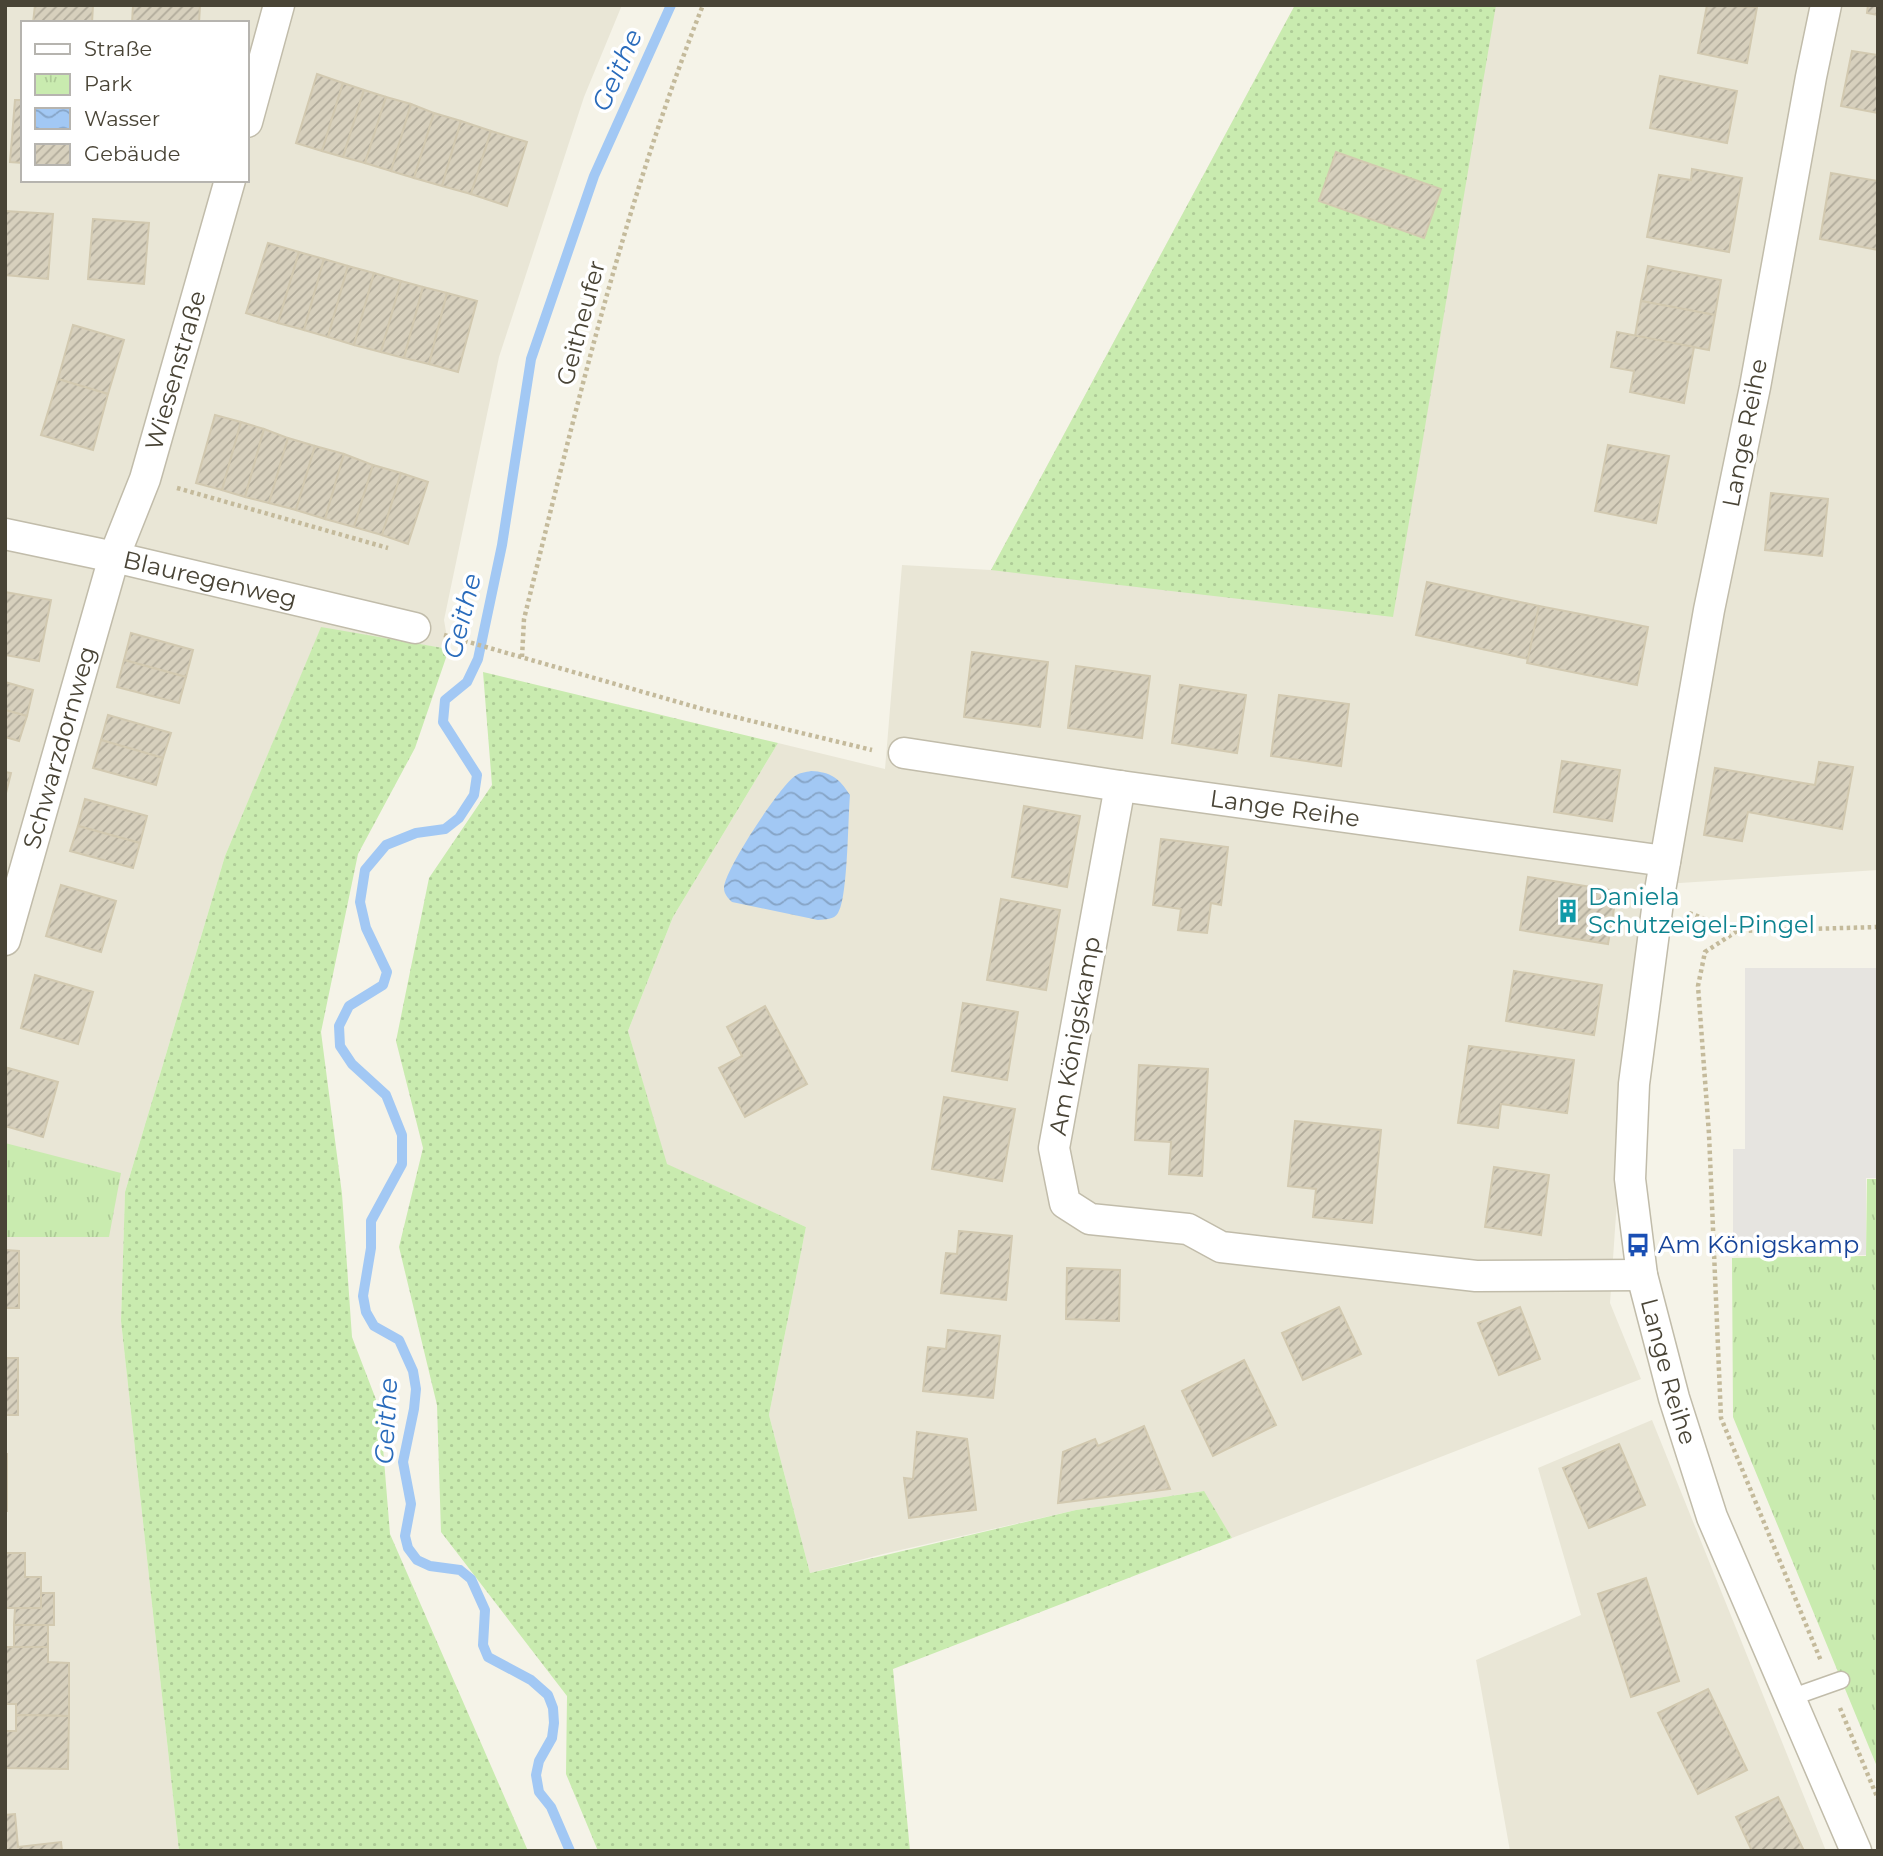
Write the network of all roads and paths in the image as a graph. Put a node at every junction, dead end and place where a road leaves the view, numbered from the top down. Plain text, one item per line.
1 (279, 5) edge
2 (703, 5) edge
3 (1826, 5) edge
4 (248, 118) edge
5 (229, 182) edge
6 (145, 479) junction
7 (5, 534) edge
8 (388, 548) dead end
9 (114, 557) junction
10 (415, 628) dead end
11 (450, 637) dead end
12 (522, 657) junction
13 (904, 753) joint
14 (1120, 786) junction
15 (1665, 861) junction
16 (1658, 902) junction
17 (1878, 927) edge
18 (1737, 931) junction
19 (5, 940) edge
20 (1642, 1275) junction
21 (1836, 1682) junction
22 (1790, 1698) junction
23 (1878, 1799) edge
24 (1856, 1851) edge

1 - 4 street
2 - 12 path, Geitheufer
3 - 15 street, Lange Reihe
5 - 6 street, Wiesenstraße
6 - 8 path
6 - 9 street, Wiesenstraße
7 - 9 street, Blauregenweg
9 - 10 street, Blauregenweg
9 - 19 street, Schwarzdornweg
11 - 12 path
12 - 13 path
13 - 14 street, Lange Reihe
14 - 15 street, Lange Reihe
14 - 20 street, Am Königskamp
15 - 16 street, Lange Reihe
16 - 18 path
16 - 20 street, Lange Reihe
17 - 18 path
18 - 21 path
20 - 22 street, Lange Reihe
21 - 22 lane
21 - 23 path
22 - 24 street, Lange Reihe

